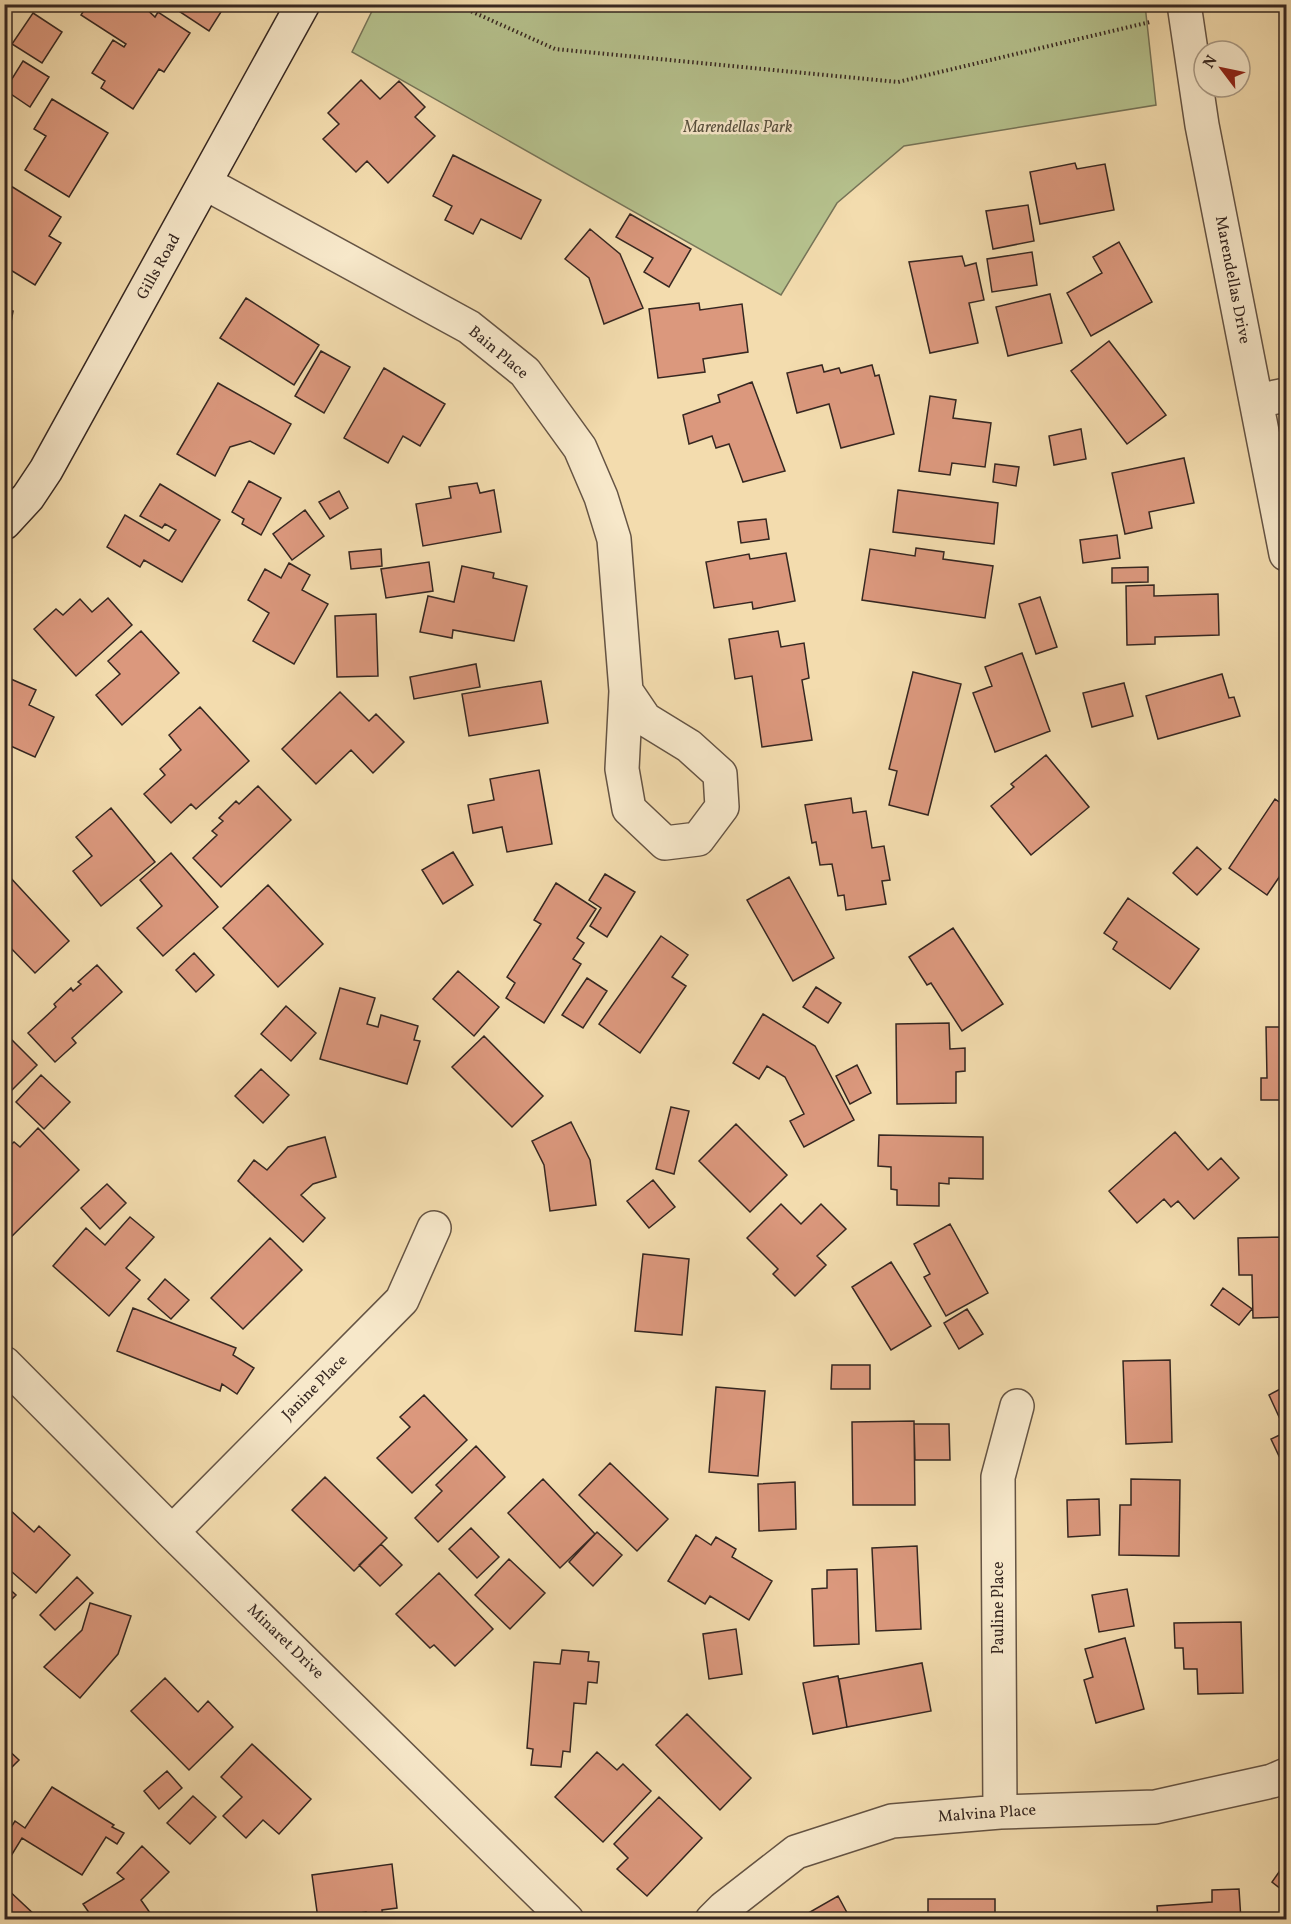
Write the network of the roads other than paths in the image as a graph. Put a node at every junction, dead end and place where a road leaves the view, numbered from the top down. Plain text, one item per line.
1 (303, 4) edge
2 (1184, 9) edge
3 (205, 183) junction
4 (1271, 398) edge
5 (4, 523) edge
6 (1287, 554) edge
7 (626, 691) dead end
8 (434, 1228) dead end
9 (4, 1363) edge
10 (1017, 1406) dead end
11 (172, 1532) junction
12 (1287, 1775) edge
13 (1000, 1812) junction
14 (567, 1920) edge
15 (712, 1920) edge

1 - 3 street, Gills Road
2 - 4 street, Marendellas Drive
3 - 5 street, Gills Road
3 - 7 street, Bain Place
4 - 6 street, Marendellas Drive
8 - 11 street, Janine Place
9 - 11 street, Minaret Drive
10 - 13 street, Pauline Place
11 - 14 street, Minaret Drive
12 - 13 street, Malvina Place
13 - 15 street, Malvina Place

